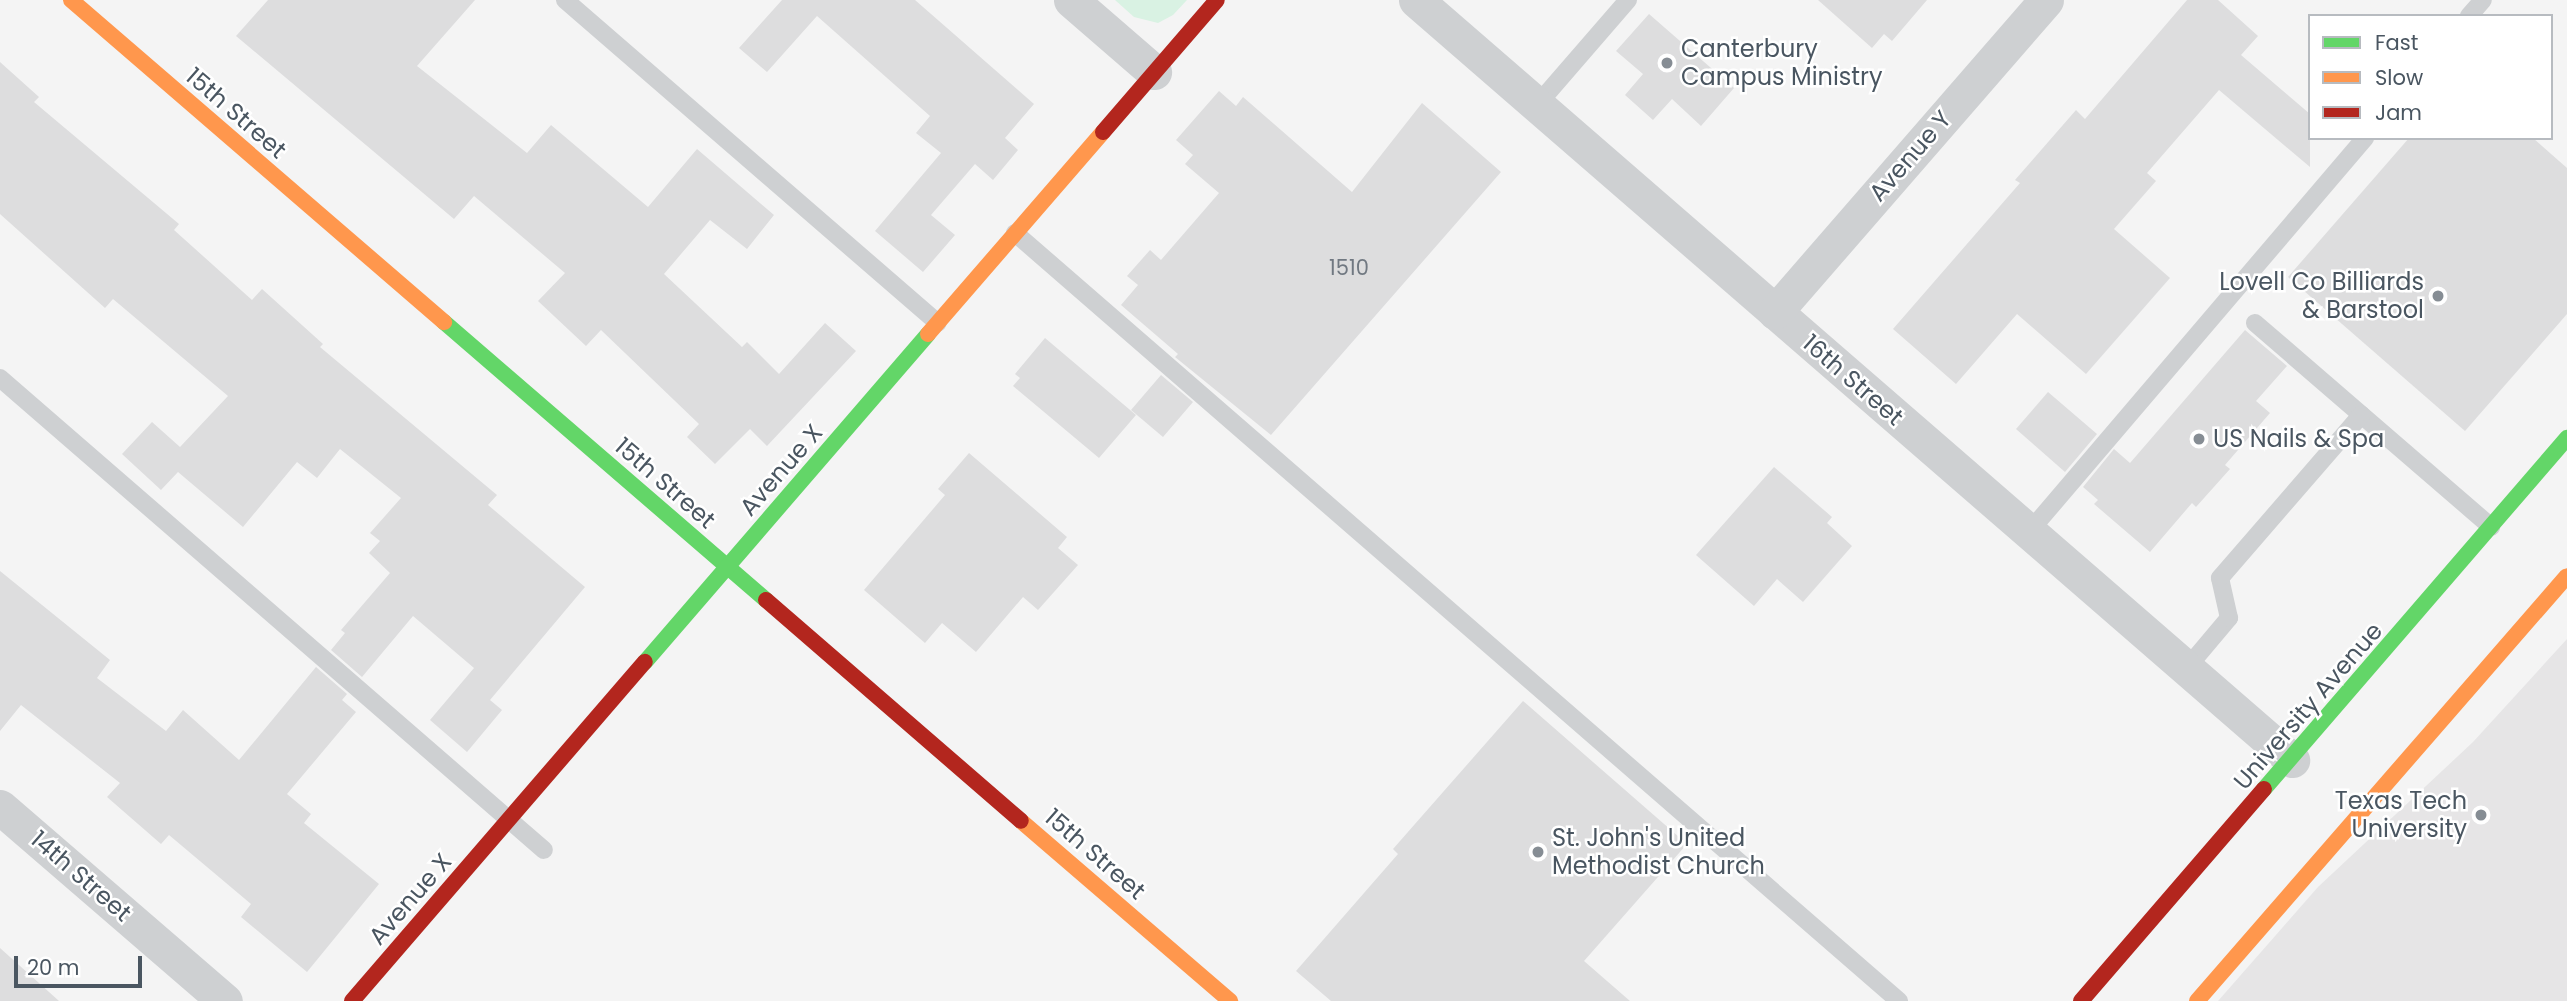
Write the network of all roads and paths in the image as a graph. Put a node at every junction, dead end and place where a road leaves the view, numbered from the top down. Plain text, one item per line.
1 (71, 0) edge
2 (565, 0) edge
3 (1071, 0) edge
4 (1217, 0) edge
5 (1416, 0) edge
6 (1629, 0) edge
7 (2046, 0) edge
8 (2483, 0) edge
9 (2471, 14) edge
10 (1154, 72) junction
11 (1537, 106) junction
12 (2363, 140) edge
13 (1015, 233) junction
14 (1775, 312) junction
15 (938, 323) junction
16 (2255, 323) dead end
17 (0, 378) edge
18 (2361, 415) junction
19 (2567, 438) edge
20 (2491, 527) junction
21 (2029, 532) junction
22 (727, 566) junction
23 (2567, 576) edge
24 (2186, 669) junction
25 (2292, 760) junction
26 (0, 807) edge
27 (509, 819) junction
28 (544, 850) dead end
29 (225, 1001) edge
30 (352, 1001) edge
31 (1230, 1001) edge
32 (1899, 1001) edge
33 (2081, 1001) edge
34 (2197, 1001) edge

1 - 22 street, 15th Street
2 - 15 lane
3 - 10 street
4 - 10 street, Avenue X
5 - 11 street, 16th Street
6 - 11 lane
7 - 14 street, Avenue Y
8 - 9 lane
10 - 13 street, Avenue X
11 - 14 street, 16th Street
12 - 21 lane
13 - 15 street, Avenue X
13 - 32 lane
14 - 21 street, 16th Street
15 - 22 street, Avenue X
16 - 18 lane
17 - 27 lane
18 - 20 lane
18 - 24 lane
19 - 20 street, University Avenue
20 - 25 street, University Avenue
21 - 24 street, 16th Street
22 - 27 street, Avenue X
22 - 31 street, 15th Street
23 - 34 street
24 - 25 street, 16th Street
25 - 33 street, University Avenue
26 - 29 street, 14th Street
27 - 28 lane
27 - 30 street, Avenue X

